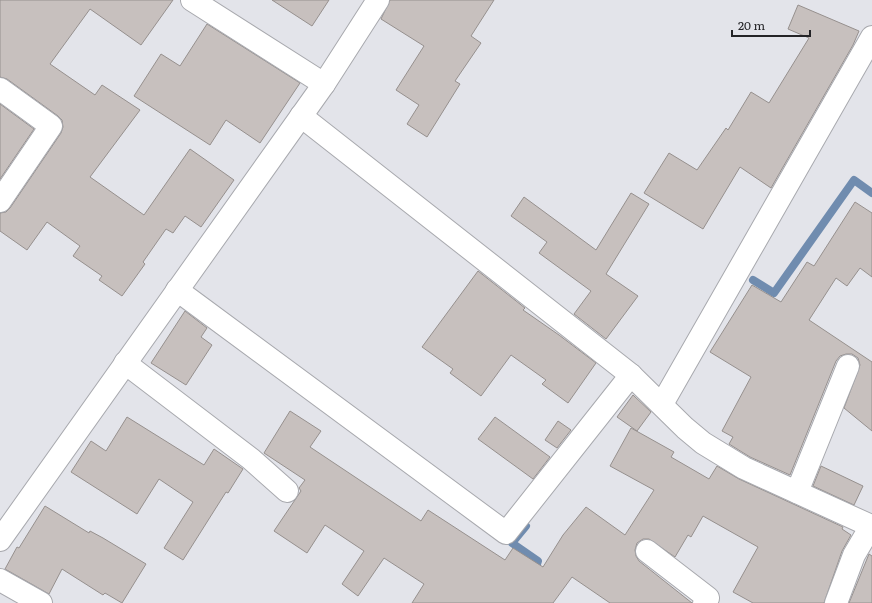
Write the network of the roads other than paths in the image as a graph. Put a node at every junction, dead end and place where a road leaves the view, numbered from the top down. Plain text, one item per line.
1 (192, 0) edge
2 (378, 0) edge
3 (872, 37) edge
4 (324, 84) junction
5 (0, 89) edge
6 (301, 116) junction
7 (0, 201) edge
8 (177, 290) junction
9 (124, 363) junction
10 (848, 366) dead end
11 (631, 375) junction
12 (662, 404) junction
13 (287, 491) dead end
14 (797, 492) junction
15 (869, 534) edge
16 (0, 540) edge
17 (647, 551) dead end
18 (0, 580) edge
19 (41, 603) edge
20 (704, 603) edge
21 (836, 603) edge

1 - 4 street
2 - 4 street
3 - 12 street
4 - 6 street
5 - 7 street
6 - 8 street
6 - 11 street
8 - 9 street
8 - 11 street
9 - 13 street
9 - 16 street
10 - 14 street
11 - 12 street
12 - 14 street
14 - 15 street
15 - 21 street
17 - 20 street
18 - 19 street

